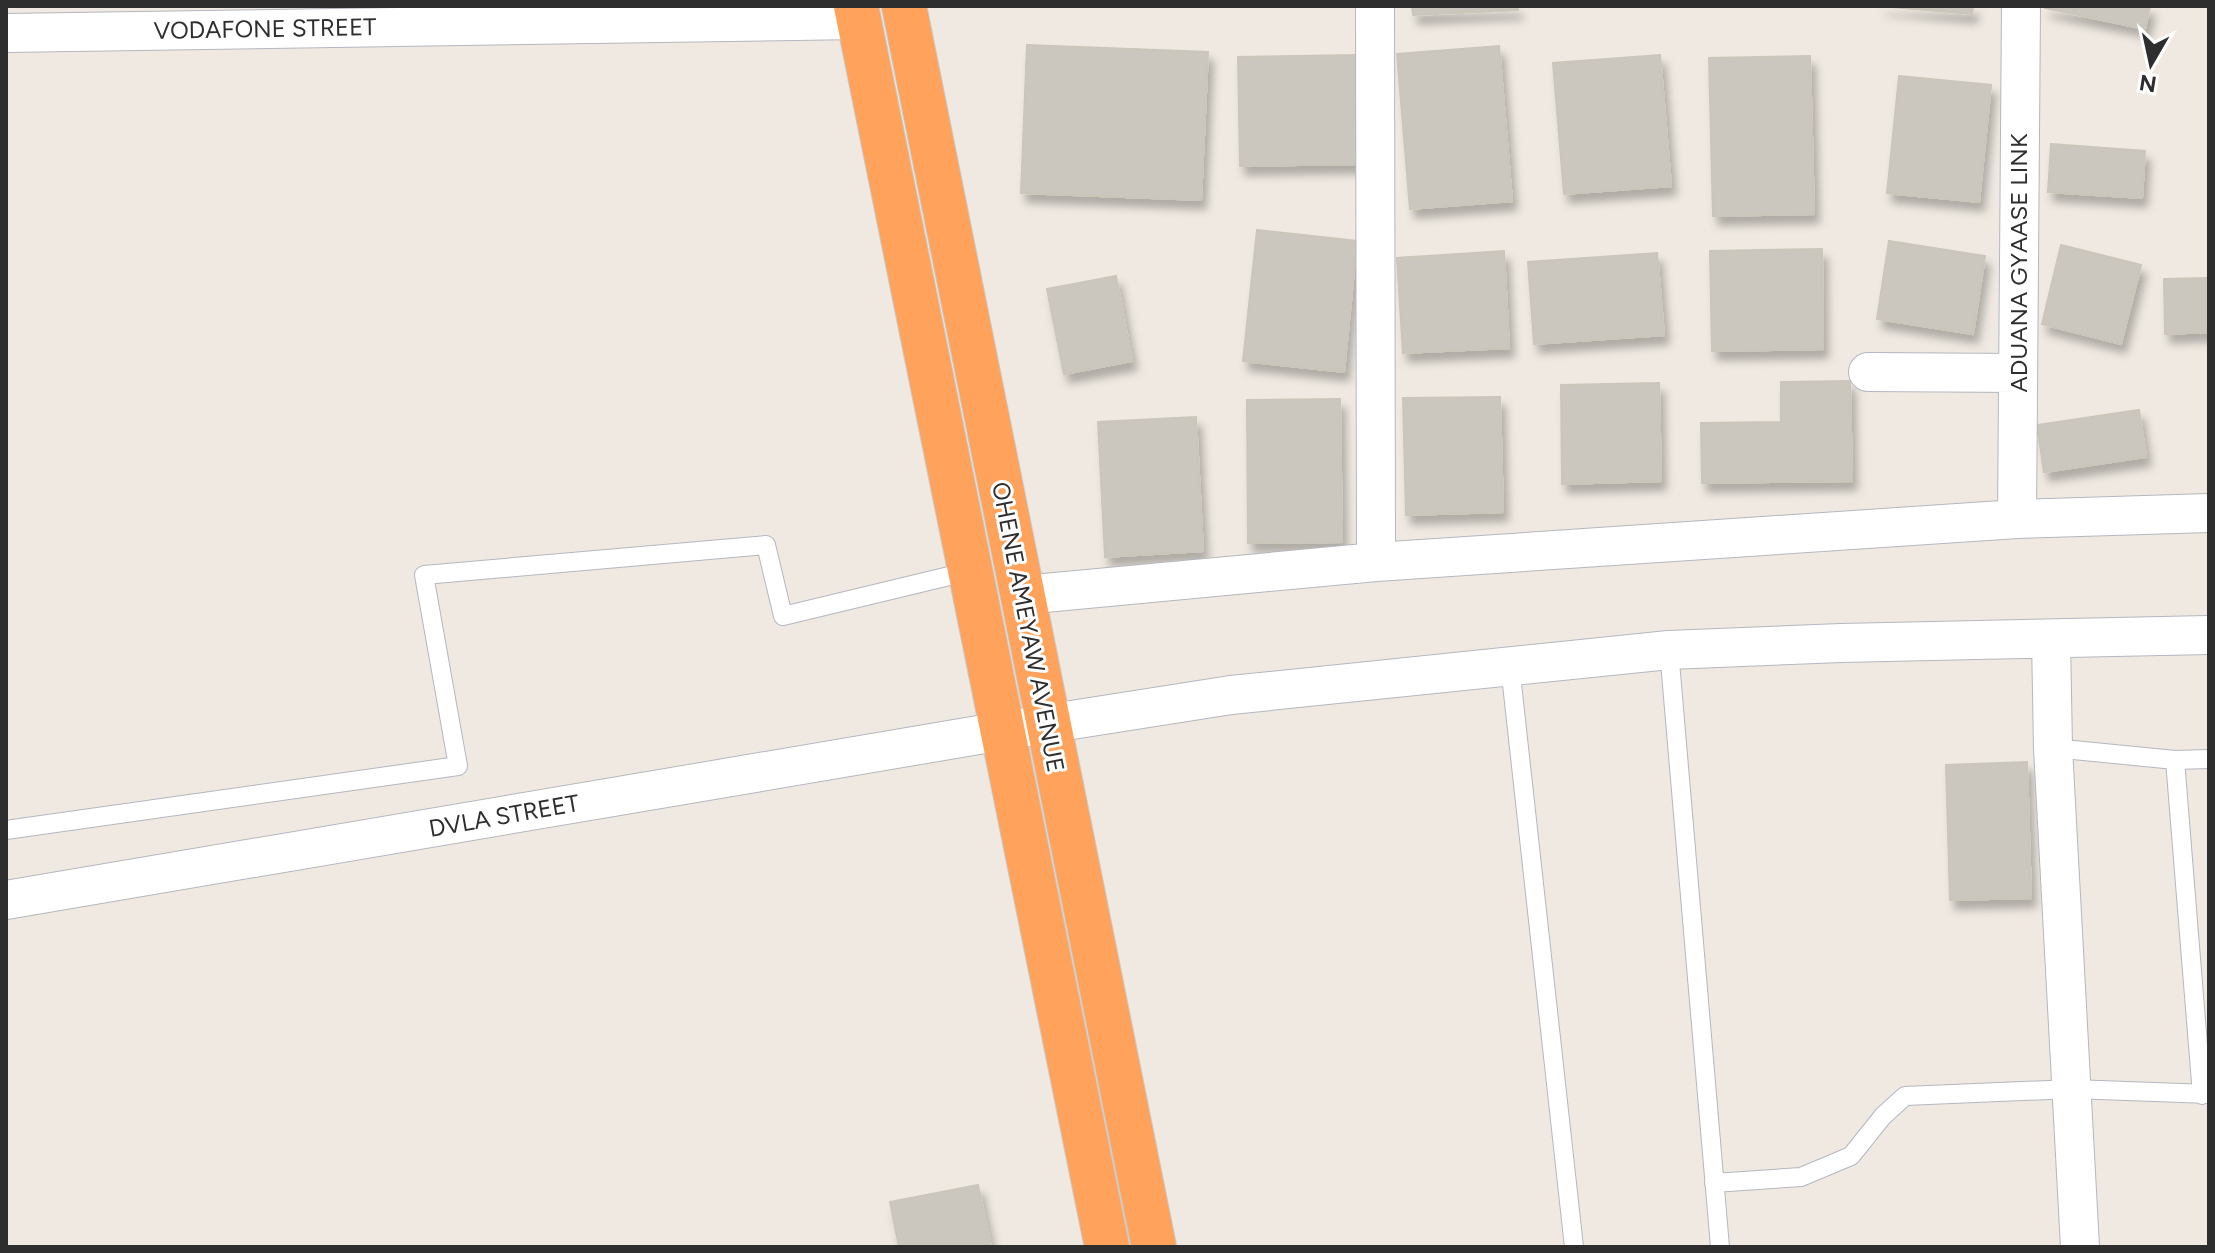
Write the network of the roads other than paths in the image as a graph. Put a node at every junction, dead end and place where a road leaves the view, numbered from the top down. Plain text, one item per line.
1 (904, 6) edge
2 (1375, 6) edge
3 (2021, 6) edge
4 (858, 13) edge
5 (6, 33) edge
6 (1868, 372) dead end
7 (2018, 373) junction
8 (2209, 513) edge
9 (2017, 519) junction
10 (1376, 562) junction
11 (970, 571) junction
12 (1023, 595) junction
13 (2209, 635) edge
14 (2051, 639) junction
15 (1669, 650) junction
16 (1510, 666) junction
17 (1047, 724) junction
18 (1002, 731) junction
19 (2053, 748) junction
20 (2209, 759) edge
21 (2175, 760) junction
22 (6, 830) edge
23 (6, 900) edge
24 (2072, 1089) junction
25 (2205, 1094) edge
26 (1714, 1183) junction
27 (1151, 1230) edge
28 (1104, 1233) edge
29 (1574, 1247) edge
30 (1720, 1247) edge
31 (2080, 1247) edge

1 - 12 highway, OHENE AMEYAW AVENUE
2 - 10 street
3 - 7 street, ADUANA GYAASE LINK
4 - 5 street, VODAFONE STREET
4 - 11 highway, OHENE AMEYAW AVENUE
6 - 7 street
7 - 9 street, ADUANA GYAASE LINK
8 - 9 street
9 - 10 street
10 - 12 street
11 - 18 highway, OHENE AMEYAW AVENUE
11 - 22 lane
12 - 17 highway, OHENE AMEYAW AVENUE
13 - 14 street, DVLA STREET
14 - 15 street, DVLA STREET
14 - 19 street
15 - 16 street, DVLA STREET
15 - 26 lane
16 - 17 street, DVLA STREET
16 - 29 lane
17 - 18 street, DVLA STREET
17 - 27 highway, OHENE AMEYAW AVENUE
18 - 23 street, DVLA STREET
18 - 28 highway, OHENE AMEYAW AVENUE
19 - 21 lane
19 - 24 street
20 - 21 lane
21 - 25 lane
24 - 25 lane
24 - 26 lane
24 - 31 street
26 - 30 lane
27 - 28 highway

